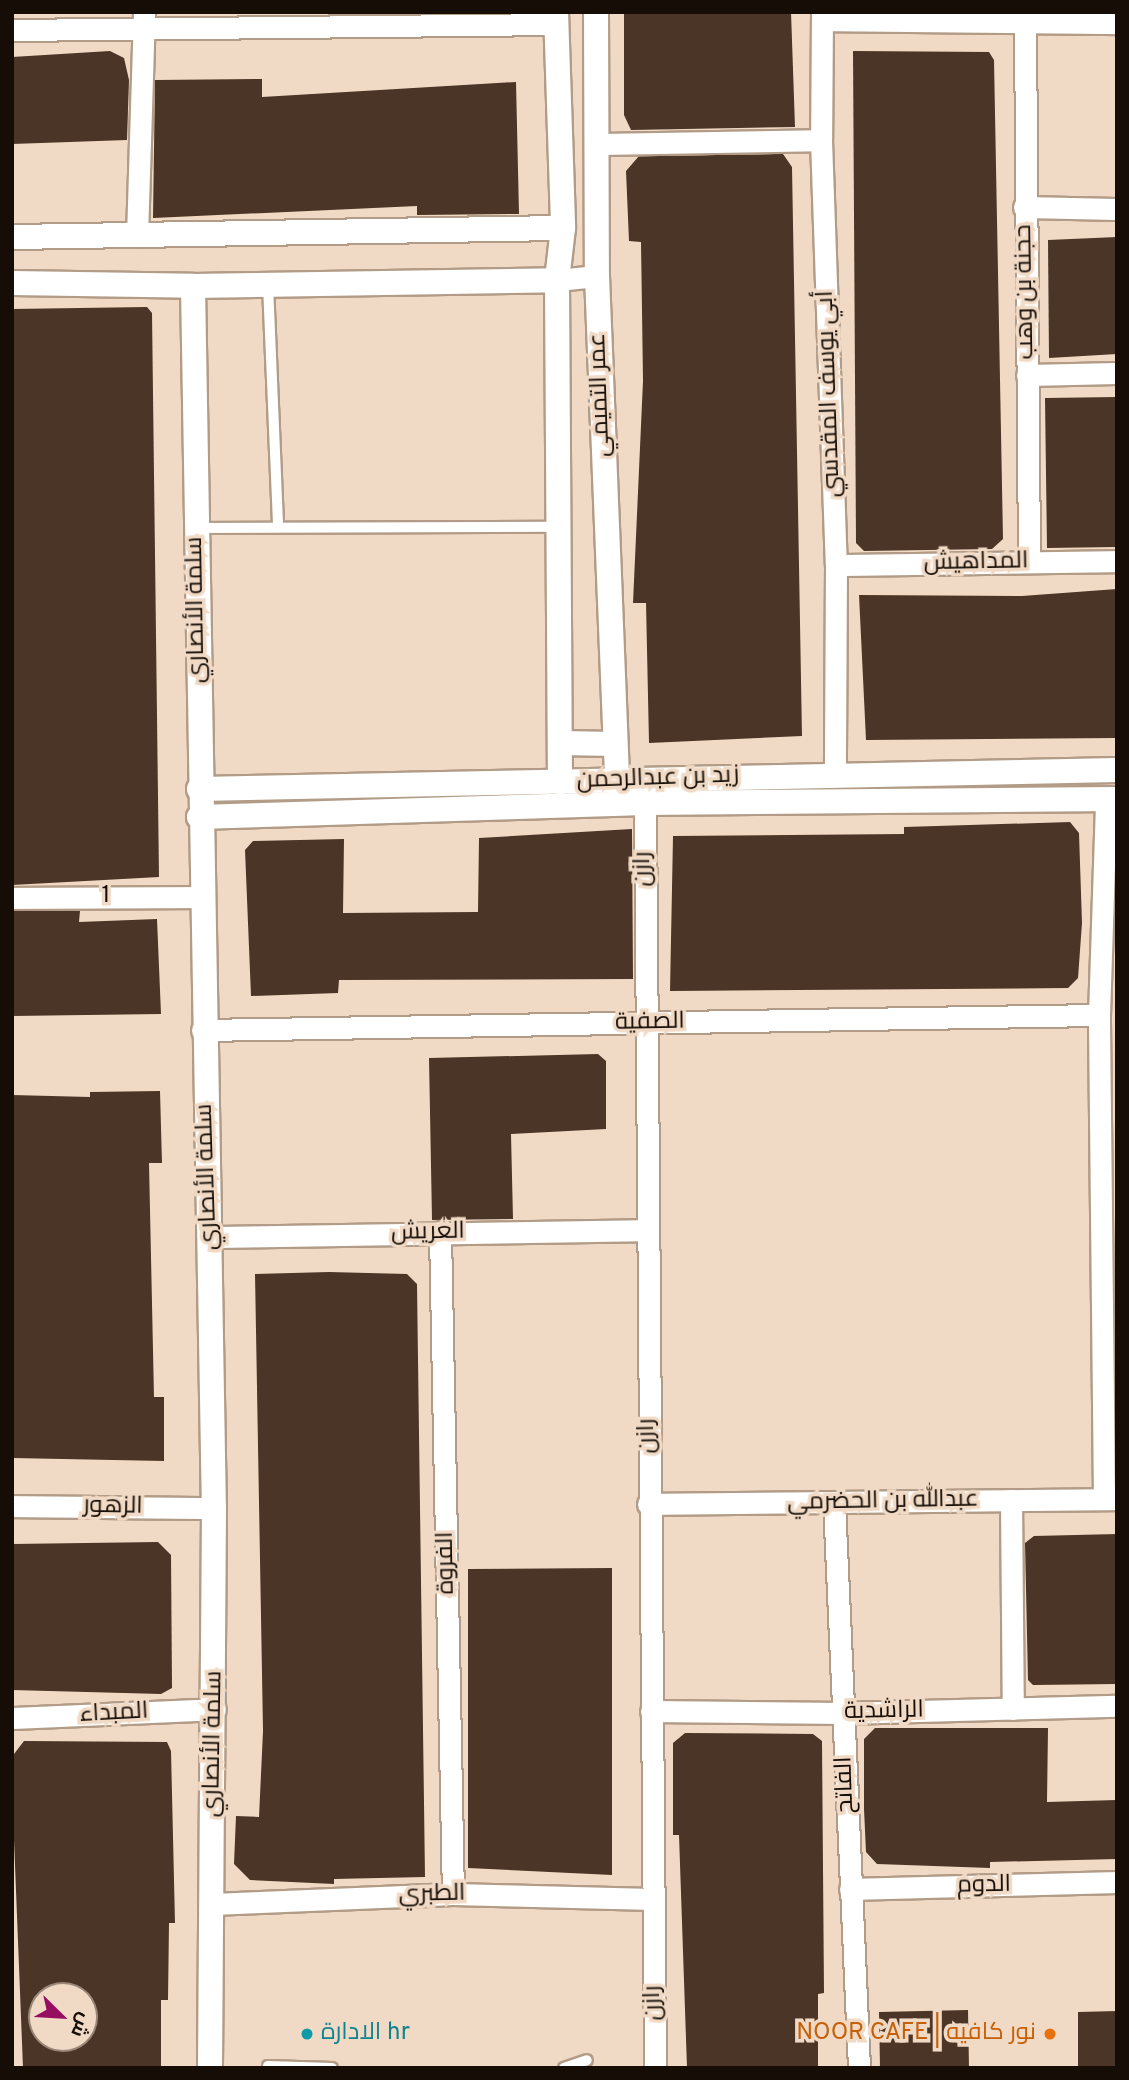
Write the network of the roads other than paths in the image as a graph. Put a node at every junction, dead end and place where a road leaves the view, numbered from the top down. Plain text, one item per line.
1 (596, 12) edge
2 (822, 16) edge
3 (144, 18) edge
4 (556, 18) edge
5 (1025, 21) junction
6 (1117, 23) edge
7 (12, 30) edge
8 (821, 140) junction
9 (596, 144) junction
10 (1024, 207) junction
11 (1117, 209) edge
12 (564, 228) junction
13 (137, 236) junction
14 (12, 237) edge
15 (597, 276) junction
16 (556, 280) junction
17 (12, 283) edge
18 (268, 285) junction
19 (193, 286) junction
20 (1117, 373) edge
21 (1027, 375) junction
22 (278, 527) junction
23 (558, 527) junction
24 (196, 528) junction
25 (1117, 561) edge
26 (1029, 562) junction
27 (836, 565) junction
28 (560, 743) junction
29 (615, 744) junction
30 (1117, 770) edge
31 (835, 775) junction
32 (617, 778) junction
33 (560, 782) junction
34 (199, 789) junction
35 (1111, 799) edge
36 (645, 803) junction
37 (199, 817) junction
38 (200, 897) junction
39 (12, 898) edge
40 (1099, 1015) junction
41 (643, 1023) junction
42 (202, 1030) junction
43 (646, 1230) junction
44 (440, 1232) junction
45 (211, 1237) junction
46 (1109, 1313) edge
47 (1110, 1499) edge
48 (1011, 1500) junction
49 (834, 1502) junction
50 (648, 1504) junction
51 (12, 1506) edge
52 (214, 1508) junction
53 (1117, 1706) edge
54 (215, 1709) junction
55 (1013, 1709) junction
56 (651, 1711) junction
57 (843, 1713) junction
58 (12, 1718) edge
59 (1117, 1882) edge
60 (850, 1889) junction
61 (453, 1894) junction
62 (653, 1899) junction
63 (212, 1904) junction
64 (587, 2060) dead end
65 (268, 2066) edge
66 (326, 2067) edge
67 (210, 2068) edge
68 (564, 2068) edge
69 (655, 2068) edge
70 (859, 2068) edge

1 - 9 street, عمر التميمي
2 - 5 street
2 - 8 street, أبي يوسف المقدسي
3 - 4 street
3 - 7 street
3 - 13 street
4 - 12 street
5 - 6 street
5 - 10 street, حجنة بن وهب
8 - 9 street
8 - 27 street, أبي يوسف المقدسي
9 - 15 street, عمر التميمي
10 - 11 street
10 - 21 street, حجنة بن وهب
12 - 13 street
12 - 16 street
13 - 14 street
15 - 16 street
15 - 29 street, عمر التميمي
16 - 18 street
16 - 23 street
17 - 19 street
18 - 19 street
18 - 22 lane
19 - 24 street, سلمة الأنصاري
20 - 21 street
21 - 26 street, حجنة بن وهب
22 - 23 lane
22 - 24 lane
23 - 28 street
24 - 34 street, سلمة الأنصاري
25 - 26 street, المداهيش
26 - 27 street, المداهيش
27 - 31 street, أبي يوسف المقدسي
28 - 29 street
28 - 33 street
29 - 32 street, عمر التميمي
30 - 31 street, زيد بن عبدالرحمن
31 - 32 street, زيد بن عبدالرحمن
32 - 33 street, زيد بن عبدالرحمن
33 - 34 street, زيد بن عبدالرحمن
34 - 37 street, سلمة الأنصاري
35 - 36 street, زيد بن عبدالرحمن
35 - 40 street
36 - 37 street, زيد بن عبدالرحمن
36 - 41 street, رازن
37 - 38 street, سلمة الأنصاري
38 - 39 street, 1
38 - 42 street, سلمة الأنصاري
40 - 41 street, الصفية
40 - 46 street
41 - 42 street, الصفية
41 - 43 street, رازن
42 - 45 street, سلمة الأنصاري
43 - 44 street, العريش
43 - 50 street, رازن
44 - 45 street, العريش
44 - 61 street, الفروة
45 - 52 street, سلمة الأنصاري
46 - 47 street
47 - 48 street, عبدالله بن الحضرمي
48 - 49 street, عبدالله بن الحضرمي
48 - 55 street
49 - 50 street, عبدالله بن الحضرمي
49 - 57 street, الفاتح
50 - 56 street, رازن
51 - 52 street, الزهور
52 - 54 street, سلمة الأنصاري
53 - 55 street, الراشدية
54 - 58 street, المبداء
54 - 63 street, سلمة الأنصاري
55 - 57 street, الراشدية
56 - 57 street, الراشدية
56 - 62 street, رازن
57 - 60 street, الفاتح
59 - 60 street, الدوم
60 - 70 street, الفاتح
61 - 62 street, الطبري
61 - 63 street, الطبري
62 - 69 street, رازن
63 - 67 street, سلمة الأنصاري
64 - 68 lane
65 - 66 lane

